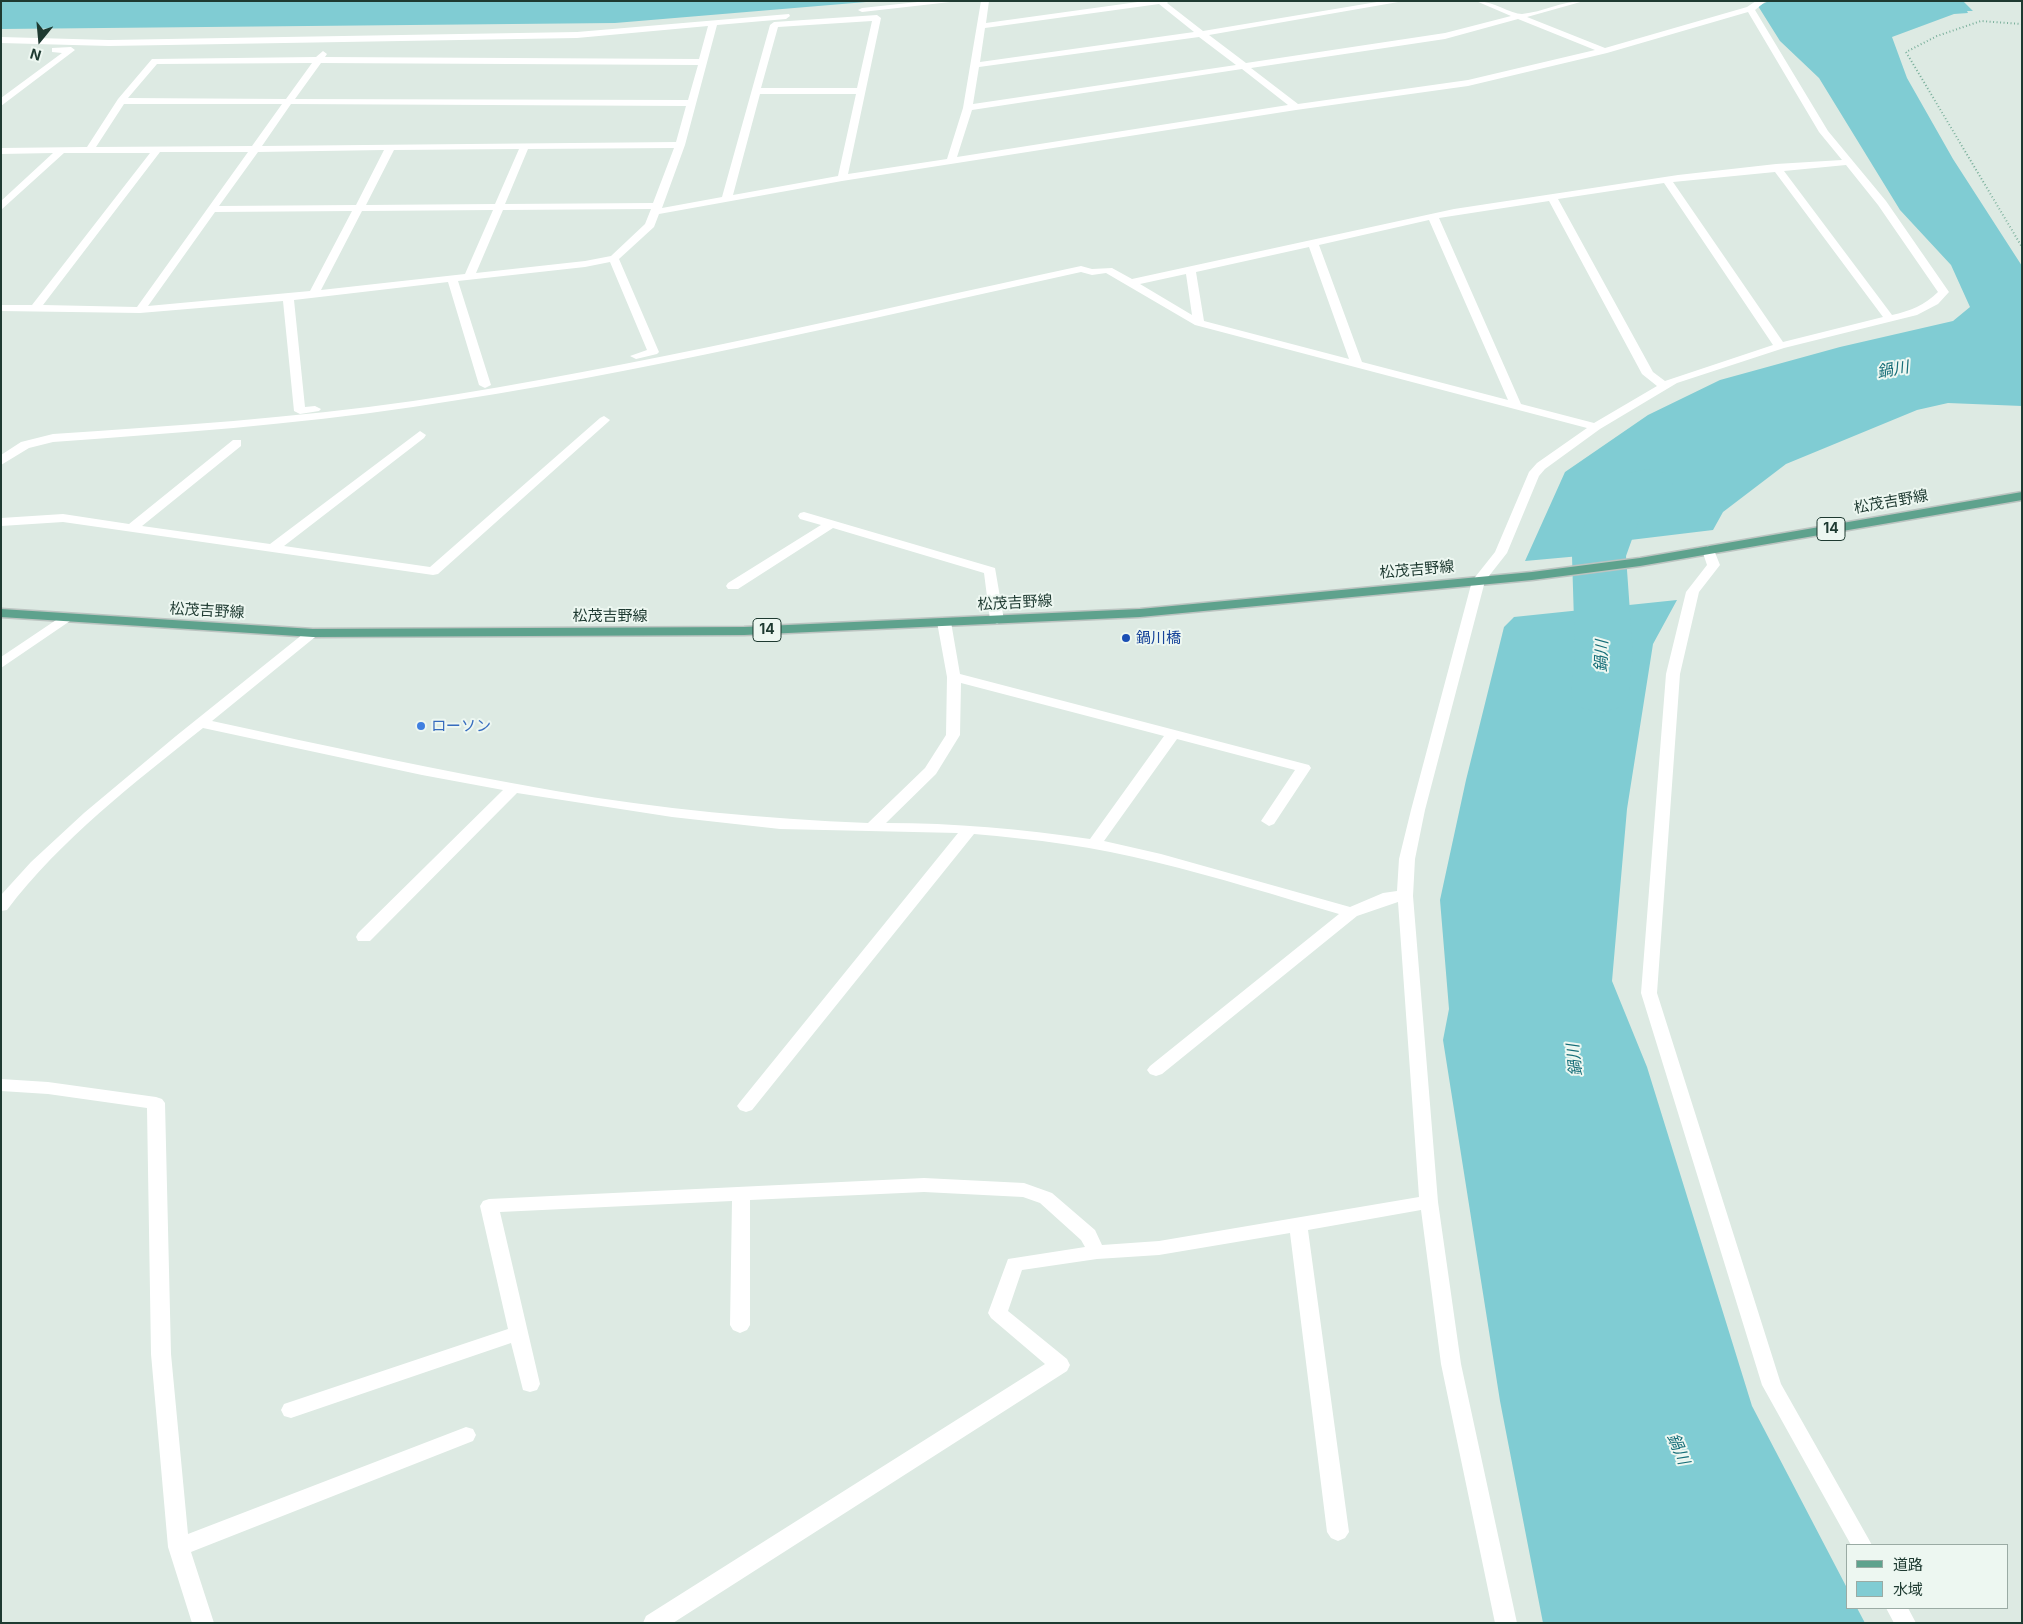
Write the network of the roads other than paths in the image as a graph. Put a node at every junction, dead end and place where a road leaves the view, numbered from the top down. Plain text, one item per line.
1 (955, 1) edge
2 (985, 1) edge
3 (1165, 1) edge
4 (1400, 1) edge
5 (1480, 1) edge
6 (1580, 1) edge
7 (1762, 1) edge
8 (1161, 2) edge
9 (1750, 9) junction
10 (1519, 17) junction
11 (714, 23) junction
12 (981, 26) junction
13 (1200, 34) junction
14 (1, 40) edge
15 (1, 48) edge
16 (327, 49) dead end
17 (1604, 51) junction
18 (318, 60) junction
19 (703, 62) junction
20 (976, 65) junction
21 (1241, 66) junction
22 (756, 91) junction
23 (861, 91) junction
24 (121, 101) junction
25 (1, 103) edge
26 (289, 103) junction
27 (692, 103) junction
28 (1296, 107) junction
29 (968, 108) junction
30 (680, 145) junction
31 (525, 146) junction
32 (258, 147) junction
33 (390, 147) junction
34 (157, 150) junction
35 (1, 151) edge
36 (60, 152) junction
37 (89, 152) junction
38 (951, 161) junction
39 (1848, 162) junction
40 (1776, 167) junction
41 (842, 178) junction
42 (1667, 180) junction
43 (1552, 197) junction
44 (727, 198) junction
45 (1, 207) edge
46 (359, 207) junction
47 (498, 208) junction
48 (213, 209) junction
49 (657, 209) junction
50 (1432, 217) junction
51 (1313, 243) junction
52 (614, 258) junction
53 (1191, 270) junction
54 (468, 277) junction
55 (452, 279) junction
56 (1130, 283) junction
57 (314, 294) junction
58 (288, 297) junction
59 (1, 308) edge
60 (35, 308) junction
61 (140, 310) junction
62 (1889, 318) junction
63 (1199, 323) junction
64 (1780, 346) junction
65 (1357, 365) junction
66 (485, 385) junction
67 (1665, 386) junction
68 (1516, 406) junction
69 (604, 420) dead end
70 (1596, 427) junction
71 (420, 435) dead end
72 (237, 443) dead end
73 (1, 461) edge
74 (2022, 496) edge
75 (804, 516) dead end
76 (1, 522) edge
77 (831, 524) junction
78 (131, 528) junction
79 (273, 548) junction
80 (1708, 550) junction
81 (1479, 581) junction
82 (733, 586) dead end
83 (1, 613) edge
84 (65, 618) junction
85 (997, 620) junction
86 (944, 622) junction
87 (313, 633) junction
88 (1, 664) edge
89 (954, 677) junction
90 (201, 723) junction
91 (1173, 734) junction
92 (514, 788) junction
93 (1269, 821) dead end
94 (872, 828) junction
95 (969, 830) junction
96 (1094, 844) junction
97 (1405, 896) junction
98 (1, 906) edge
99 (1351, 912) junction
100 (364, 937) dead end
101 (1156, 1070) dead end
102 (1, 1085) edge
103 (746, 1106) dead end
104 (741, 1194) junction
105 (1429, 1202) junction
106 (1298, 1224) junction
107 (1097, 1252) junction
108 (740, 1325) dead end
109 (519, 1333) junction
110 (530, 1384) dead end
111 (291, 1410) dead end
112 (466, 1435) dead end
113 (1338, 1532) dead end
114 (1861, 1544) edge
115 (179, 1547) junction
116 (1898, 1609) edge
117 (203, 1623) edge
118 (654, 1623) edge
119 (1506, 1623) edge
120 (1906, 1623) edge

1 - 11 street
2 - 12 street
3 - 8 street
4 - 13 street
5 - 10 street
6 - 10 street
7 - 9 street
8 - 12 street
8 - 13 street
9 - 17 street
9 - 39 street
10 - 17 street
10 - 21 street
11 - 14 street
11 - 19 street
12 - 20 street
13 - 20 street
13 - 21 street
15 - 25 street
16 - 18 street
17 - 28 street
18 - 19 street
18 - 24 street
18 - 26 street
19 - 27 street
20 - 29 street
21 - 28 street
21 - 29 street
22 - 23 street
22 - 23 street
22 - 44 street
23 - 41 street
24 - 26 street
24 - 37 street
26 - 27 street
26 - 32 street
27 - 30 street
28 - 38 street
29 - 38 street
30 - 31 street
30 - 49 street
31 - 33 street
31 - 47 street
32 - 33 street
32 - 34 street
32 - 48 street
33 - 46 street
34 - 37 street
34 - 60 street
35 - 36 street
36 - 37 street
36 - 45 street
38 - 41 street
39 - 40 street
39 - 62 street
40 - 42 street
40 - 62 street
41 - 44 street
42 - 43 street
42 - 64 street
43 - 50 street
43 - 67 street
44 - 49 street
46 - 47 street
46 - 48 street
46 - 57 street
47 - 49 street
47 - 54 street
48 - 61 street
49 - 52 street
50 - 51 street
50 - 68 street
51 - 53 street
51 - 65 street
52 - 54 street
52 - 66 street
53 - 56 street
53 - 63 street
54 - 55 street
55 - 57 street
55 - 66 street
56 - 63 street
56 - 73 street
57 - 58 street
58 - 61 street
58 - 66 street
59 - 60 street
60 - 61 street
62 - 64 street
63 - 65 street
64 - 67 street
65 - 68 street
67 - 70 street
68 - 70 street
69 - 79 street
70 - 81 street
71 - 79 street
72 - 78 street
74 - 80 main road, 松茂吉野線 / 14
75 - 77 street
76 - 78 street
77 - 82 street
77 - 85 street
78 - 79 street
80 - 81 main road, 松茂吉野線 / 14
80 - 114 street
81 - 85 main road, 松茂吉野線 / 14
81 - 97 street
83 - 84 main road, 松茂吉野線 / 14
84 - 87 main road, 松茂吉野線 / 14
84 - 88 street
85 - 86 main road, 松茂吉野線 / 14
86 - 87 main road, 松茂吉野線 / 14
86 - 89 street
87 - 90 street
89 - 91 street
89 - 94 street
90 - 92 street
90 - 98 street
91 - 93 street
91 - 96 street
92 - 94 street
92 - 100 street
94 - 95 street
95 - 96 street
95 - 103 street
96 - 99 street
97 - 99 street
97 - 105 street
99 - 101 street
102 - 115 street
104 - 107 street
104 - 108 street
104 - 109 street
105 - 106 street
105 - 119 street
106 - 107 street
106 - 113 street
107 - 118 street
109 - 110 street
109 - 111 street
112 - 115 street
115 - 117 street
116 - 120 street

